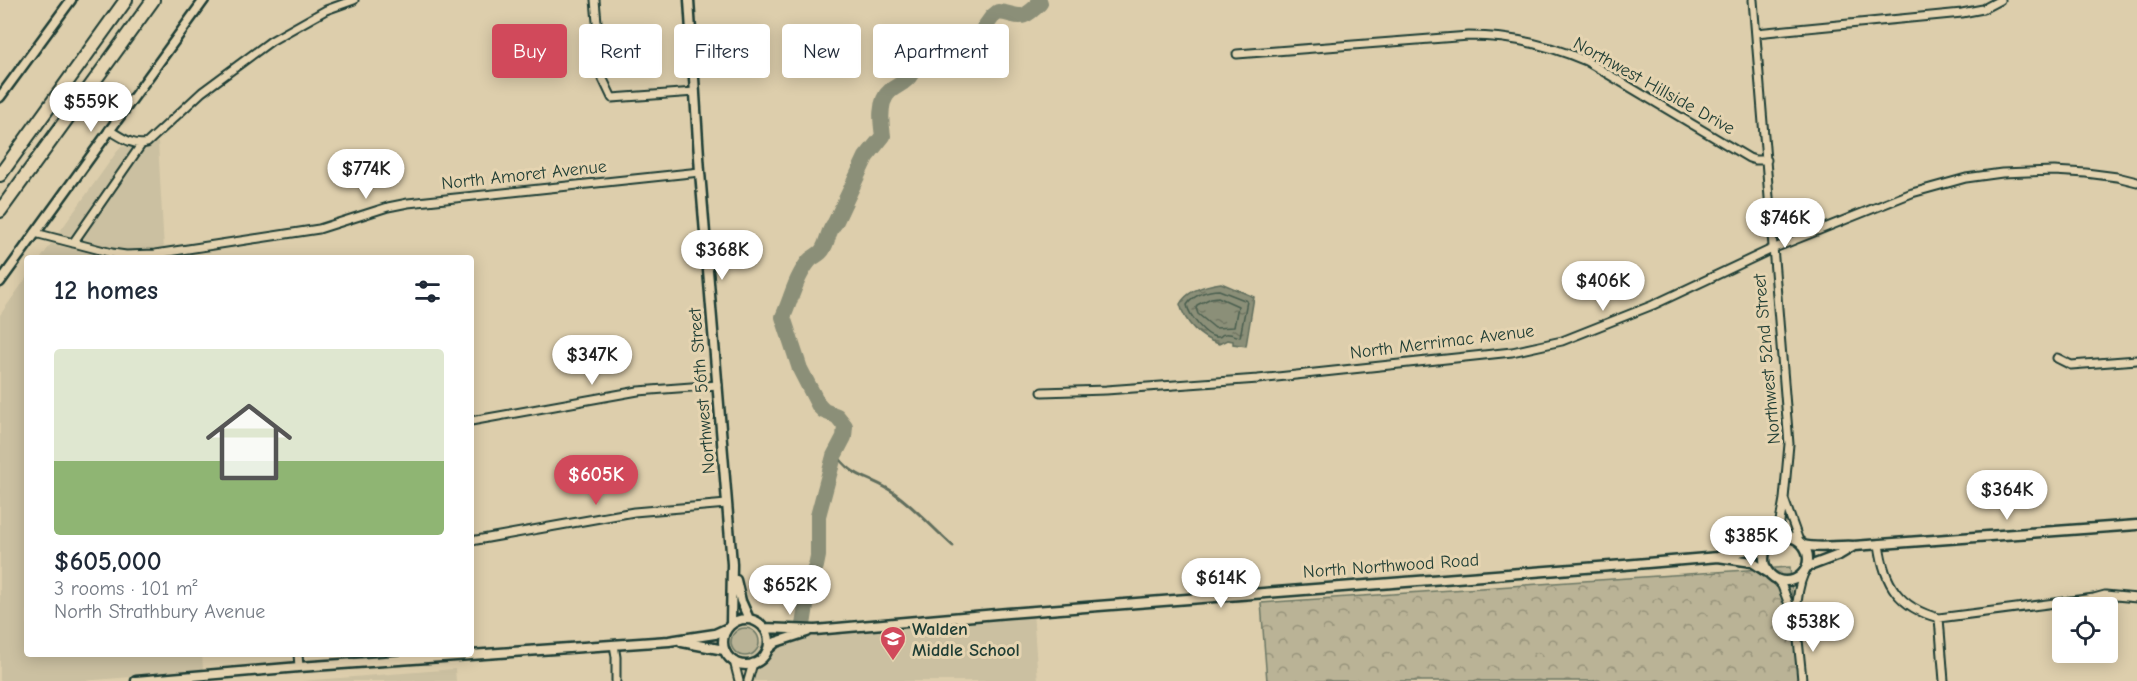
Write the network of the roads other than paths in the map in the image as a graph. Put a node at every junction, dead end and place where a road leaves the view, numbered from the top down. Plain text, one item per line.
1 (71, 0) edge
2 (126, 0) edge
3 (153, 0) edge
4 (204, 0) edge
5 (333, 0) edge
6 (354, 0) edge
7 (595, 0) edge
8 (689, 0) edge
9 (1753, 0) edge
10 (2000, 0) edge
11 (326, 10) junction
12 (1756, 33) junction
13 (1237, 54) dead end
14 (695, 92) junction
15 (0, 97) edge
16 (109, 130) junction
17 (141, 144) junction
18 (1767, 160) junction
19 (700, 172) junction
20 (0, 175) edge
21 (2137, 182) edge
22 (0, 211) edge
23 (35, 232) junction
24 (73, 243) junction
25 (1773, 249) junction
26 (0, 282) edge
27 (2057, 358) dead end
28 (2137, 360) edge
29 (718, 385) junction
30 (1042, 392) dead end
31 (474, 420) edge
32 (1784, 499) junction
33 (727, 504) junction
34 (2137, 525) edge
35 (1777, 538) junction
36 (474, 540) edge
37 (1801, 543) junction
38 (1879, 544) junction
39 (1768, 545) junction
40 (1854, 546) junction
41 (1718, 557) junction
42 (732, 564) junction
43 (1805, 570) junction
44 (1767, 572) junction
45 (1777, 580) junction
46 (2137, 598) edge
47 (1939, 618) junction
48 (749, 619) junction
49 (729, 626) junction
50 (764, 628) junction
51 (1798, 628) junction
52 (815, 630) junction
53 (669, 641) junction
54 (614, 645) junction
55 (767, 649) junction
56 (724, 650) junction
57 (474, 653) edge
58 (298, 657) edge
59 (416, 657) edge
60 (734, 662) junction
61 (753, 663) junction
62 (299, 667) junction
63 (136, 681) edge
64 (616, 681) edge
65 (739, 681) edge
66 (748, 681) edge
67 (1802, 681) edge
68 (1944, 681) edge

1 - 15 street
2 - 20 highway
3 - 22 highway
4 - 16 street
5 - 11 street
6 - 11 street
7 - 14 street
8 - 14 street, Northwest 56th Street
9 - 12 street, Northwest 52nd Street
10 - 12 street
11 - 17 street
12 - 18 street, Northwest 52nd Street
13 - 18 street, Northwest Hillside Drive
14 - 19 street, Northwest 56th Street
16 - 17 street
16 - 23 street
17 - 24 street
18 - 25 street, Northwest 52nd Street
19 - 24 street, North Amoret Avenue
19 - 29 street, Northwest 56th Street
21 - 25 street, North Merrimac Avenue
23 - 24 street, North Amoret Avenue
23 - 26 street
25 - 30 street, North Merrimac Avenue
25 - 32 street, Northwest 52nd Street
27 - 28 street
29 - 31 street
29 - 33 street, Northwest 56th Street
32 - 35 street, Northwest 52nd Street
32 - 37 street, Northwest 52nd Street
33 - 36 street
33 - 42 street, Northwest 56th Street
34 - 38 street
35 - 37 street
35 - 39 street
37 - 40 street
37 - 43 street
38 - 40 street
38 - 47 street
39 - 41 street, North Northwood Road
39 - 44 street
40 - 43 street
41 - 44 street, North Northwood Road
41 - 52 street, North Northwood Road
42 - 48 street, Northwest 56th Street
42 - 49 street, Northwest 56th Street
43 - 45 street
43 - 51 street
44 - 45 street
45 - 51 street
46 - 47 street
47 - 68 street
48 - 49 street
48 - 50 street
49 - 53 street
49 - 56 street
50 - 52 street, North Northwood Road
50 - 55 street
51 - 67 street
52 - 55 street, North Northwood Road
53 - 54 street
53 - 56 street
54 - 57 street
54 - 64 street
55 - 61 street
56 - 60 street
58 - 62 street
59 - 62 street
60 - 61 street
60 - 65 street
61 - 66 street
62 - 63 street

